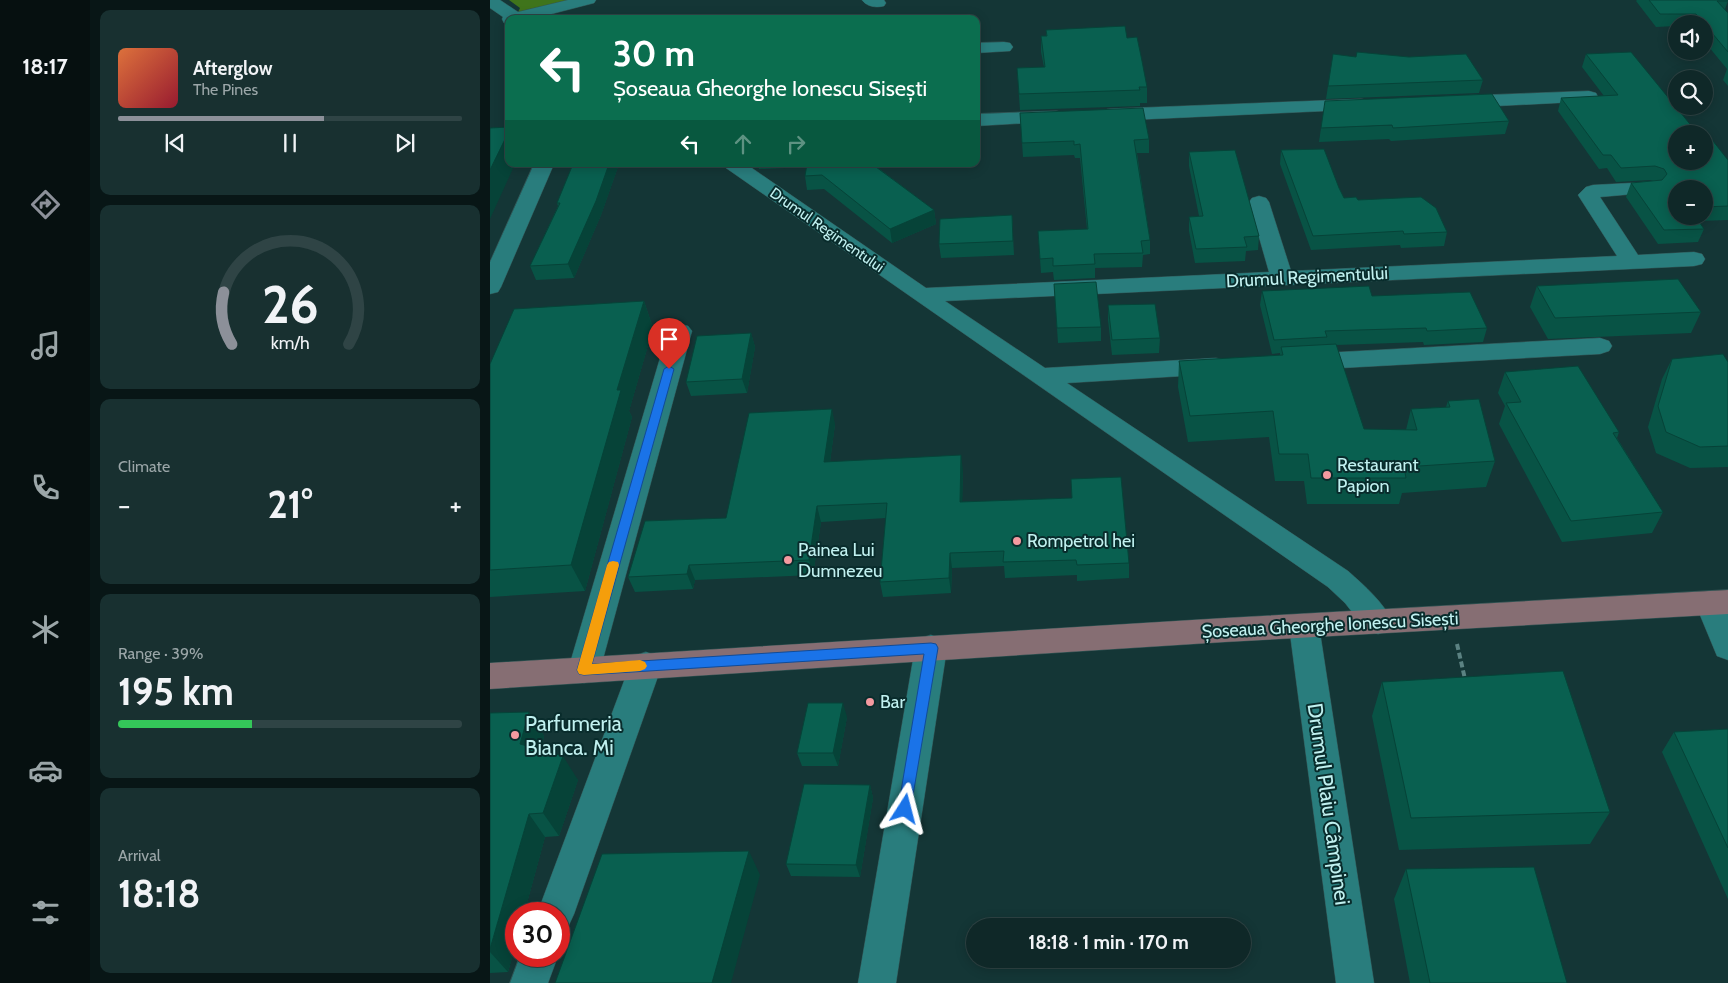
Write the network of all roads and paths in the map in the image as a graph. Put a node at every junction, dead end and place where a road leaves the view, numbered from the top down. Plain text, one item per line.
1 (588, 0) edge
2 (490, 1) edge
3 (509, 15) edge
4 (526, 15) edge
5 (505, 20) edge
6 (492, 23) dead end
7 (1004, 47) dead end
8 (980, 48) edge
9 (1589, 96) edge
10 (1441, 102) edge
11 (1382, 104) edge
12 (1095, 115) edge
13 (1075, 116) edge
14 (980, 120) edge
15 (543, 167) edge
16 (736, 167) edge
17 (1650, 188) edge
18 (1259, 202) dead end
19 (1694, 259) dead end
20 (1632, 262) junction
21 (1282, 278) junction
22 (490, 287) edge
23 (920, 295) junction
24 (680, 331) dead end
25 (1600, 346) dead end
26 (1286, 363) edge
27 (1237, 365) edge
28 (1041, 376) junction
29 (1719, 603) edge
30 (1378, 622) junction
31 (1304, 626) junction
32 (1457, 644) dead end
33 (1728, 647) edge
34 (931, 648) junction
35 (646, 665) junction
36 (584, 670) junction
37 (490, 676) edge
38 (1466, 682) edge
39 (559, 902) edge
40 (535, 967) edge
41 (529, 983) edge
42 (877, 983) edge
43 (1355, 983) edge

1 - 4 street
2 - 3 street
5 - 6 street
7 - 8 street
9 - 10 street
11 - 12 street
13 - 14 street
15 - 22 street
16 - 23 street, Drumul Regimentului
17 - 20 street
18 - 21 street
19 - 20 street, Drumul Regimentului
20 - 21 street, Drumul Regimentului
21 - 23 street, Drumul Regimentului
23 - 28 street, Drumul Regimentului
24 - 36 street
25 - 26 street
27 - 28 street
28 - 30 street, Drumul Regimentului
29 - 30 main road, Șoseaua Gheorghe Ionescu Sisești
29 - 33 street
30 - 31 main road, Șoseaua Gheorghe Ionescu Sisești
31 - 34 main road, Șoseaua Gheorghe Ionescu Sisești
31 - 43 street, Drumul Plaiu Câmpinei
32 - 38 path
34 - 35 main road, Șoseaua Gheorghe Ionescu Sisești
34 - 42 street
35 - 36 main road, Șoseaua Gheorghe Ionescu Sisești
35 - 39 street
36 - 37 main road, Șoseaua Gheorghe Ionescu Sisești
40 - 41 street

